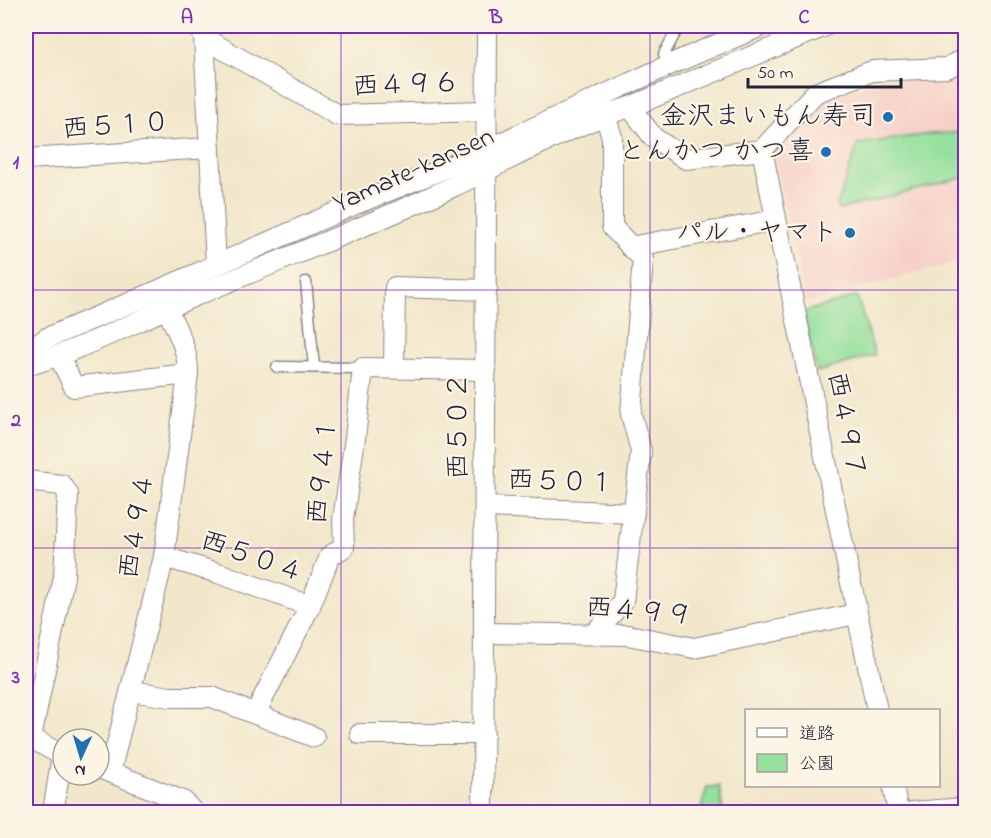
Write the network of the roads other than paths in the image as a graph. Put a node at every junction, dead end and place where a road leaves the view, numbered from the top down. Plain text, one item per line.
1 (487, 26) edge
2 (679, 26) edge
3 (761, 26) edge
4 (825, 26) edge
5 (202, 32) edge
6 (966, 58) edge
7 (669, 65) junction
8 (630, 107) junction
9 (486, 111) junction
10 (605, 115) junction
11 (210, 148) junction
12 (486, 149) junction
13 (762, 150) junction
14 (26, 159) edge
15 (486, 170) junction
16 (776, 220) junction
17 (630, 247) junction
18 (216, 265) junction
19 (306, 282) dead end
20 (487, 290) junction
21 (158, 291) junction
22 (167, 309) junction
23 (26, 353) edge
24 (59, 356) junction
25 (26, 366) edge
26 (277, 367) dead end
27 (314, 367) junction
28 (363, 368) junction
29 (394, 368) junction
30 (486, 370) junction
31 (188, 374) junction
32 (26, 481) edge
33 (486, 507) junction
34 (634, 513) junction
35 (164, 557) junction
36 (310, 606) junction
37 (856, 614) junction
38 (485, 633) junction
39 (594, 634) junction
40 (131, 690) junction
41 (877, 709) edge
42 (255, 714) junction
43 (360, 734) dead end
44 (484, 734) junction
45 (28, 737) edge
46 (314, 737) dead end
47 (51, 750) edge
48 (111, 752) edge
49 (111, 772) edge
50 (57, 787) edge
51 (893, 787) edge
52 (966, 808) edge
53 (53, 813) edge
54 (193, 813) edge
55 (483, 813) edge
56 (898, 813) edge
57 (912, 813) edge

1 - 9 street, 西５０２
2 - 7 lane
3 - 7 street, Yamate-kansen
4 - 8 street, Yamate-kansen
5 - 9 street, 西４９６
5 - 11 street
6 - 13 street
7 - 12 street, Yamate-kansen
8 - 10 street, Yamate-kansen
8 - 13 street
9 - 12 street, 西５０２
10 - 15 street, Yamate-kansen
10 - 17 street
11 - 14 street, 西５１０
11 - 18 street
12 - 15 street, 西５０２
12 - 18 street, Yamate-kansen
13 - 16 street, 西４９７
15 - 20 street, 西５０２
15 - 22 street, Yamate-kansen
16 - 17 street
16 - 37 street, 西４９７
17 - 34 street
18 - 21 street, Yamate-kansen
19 - 27 lane
20 - 29 street
20 - 30 street, 西５０２
21 - 22 street, 西４９４
21 - 23 street, Yamate-kansen
22 - 24 street, Yamate-kansen
22 - 31 street, 西４９４
24 - 25 street, Yamate-kansen
24 - 31 street
26 - 27 lane
27 - 28 lane
28 - 29 street
28 - 36 street, 西９４１
29 - 30 street
30 - 33 street, 西５０２
31 - 35 street, 西４９４
32 - 45 street
33 - 34 street, 西５０１
33 - 38 street, 西５０２
34 - 39 street
35 - 36 street, 西５０４
35 - 40 street, 西４９４
36 - 42 street, 西５０４
37 - 39 street, 西４９９
37 - 41 street, 西４９７
38 - 39 street, 西４９９
38 - 44 street, 西５０２
40 - 42 street
40 - 48 street, 西４９４
42 - 46 street
43 - 44 street
44 - 55 street, 西５０２
45 - 47 street
49 - 54 street
50 - 53 street
51 - 56 street
52 - 57 street

